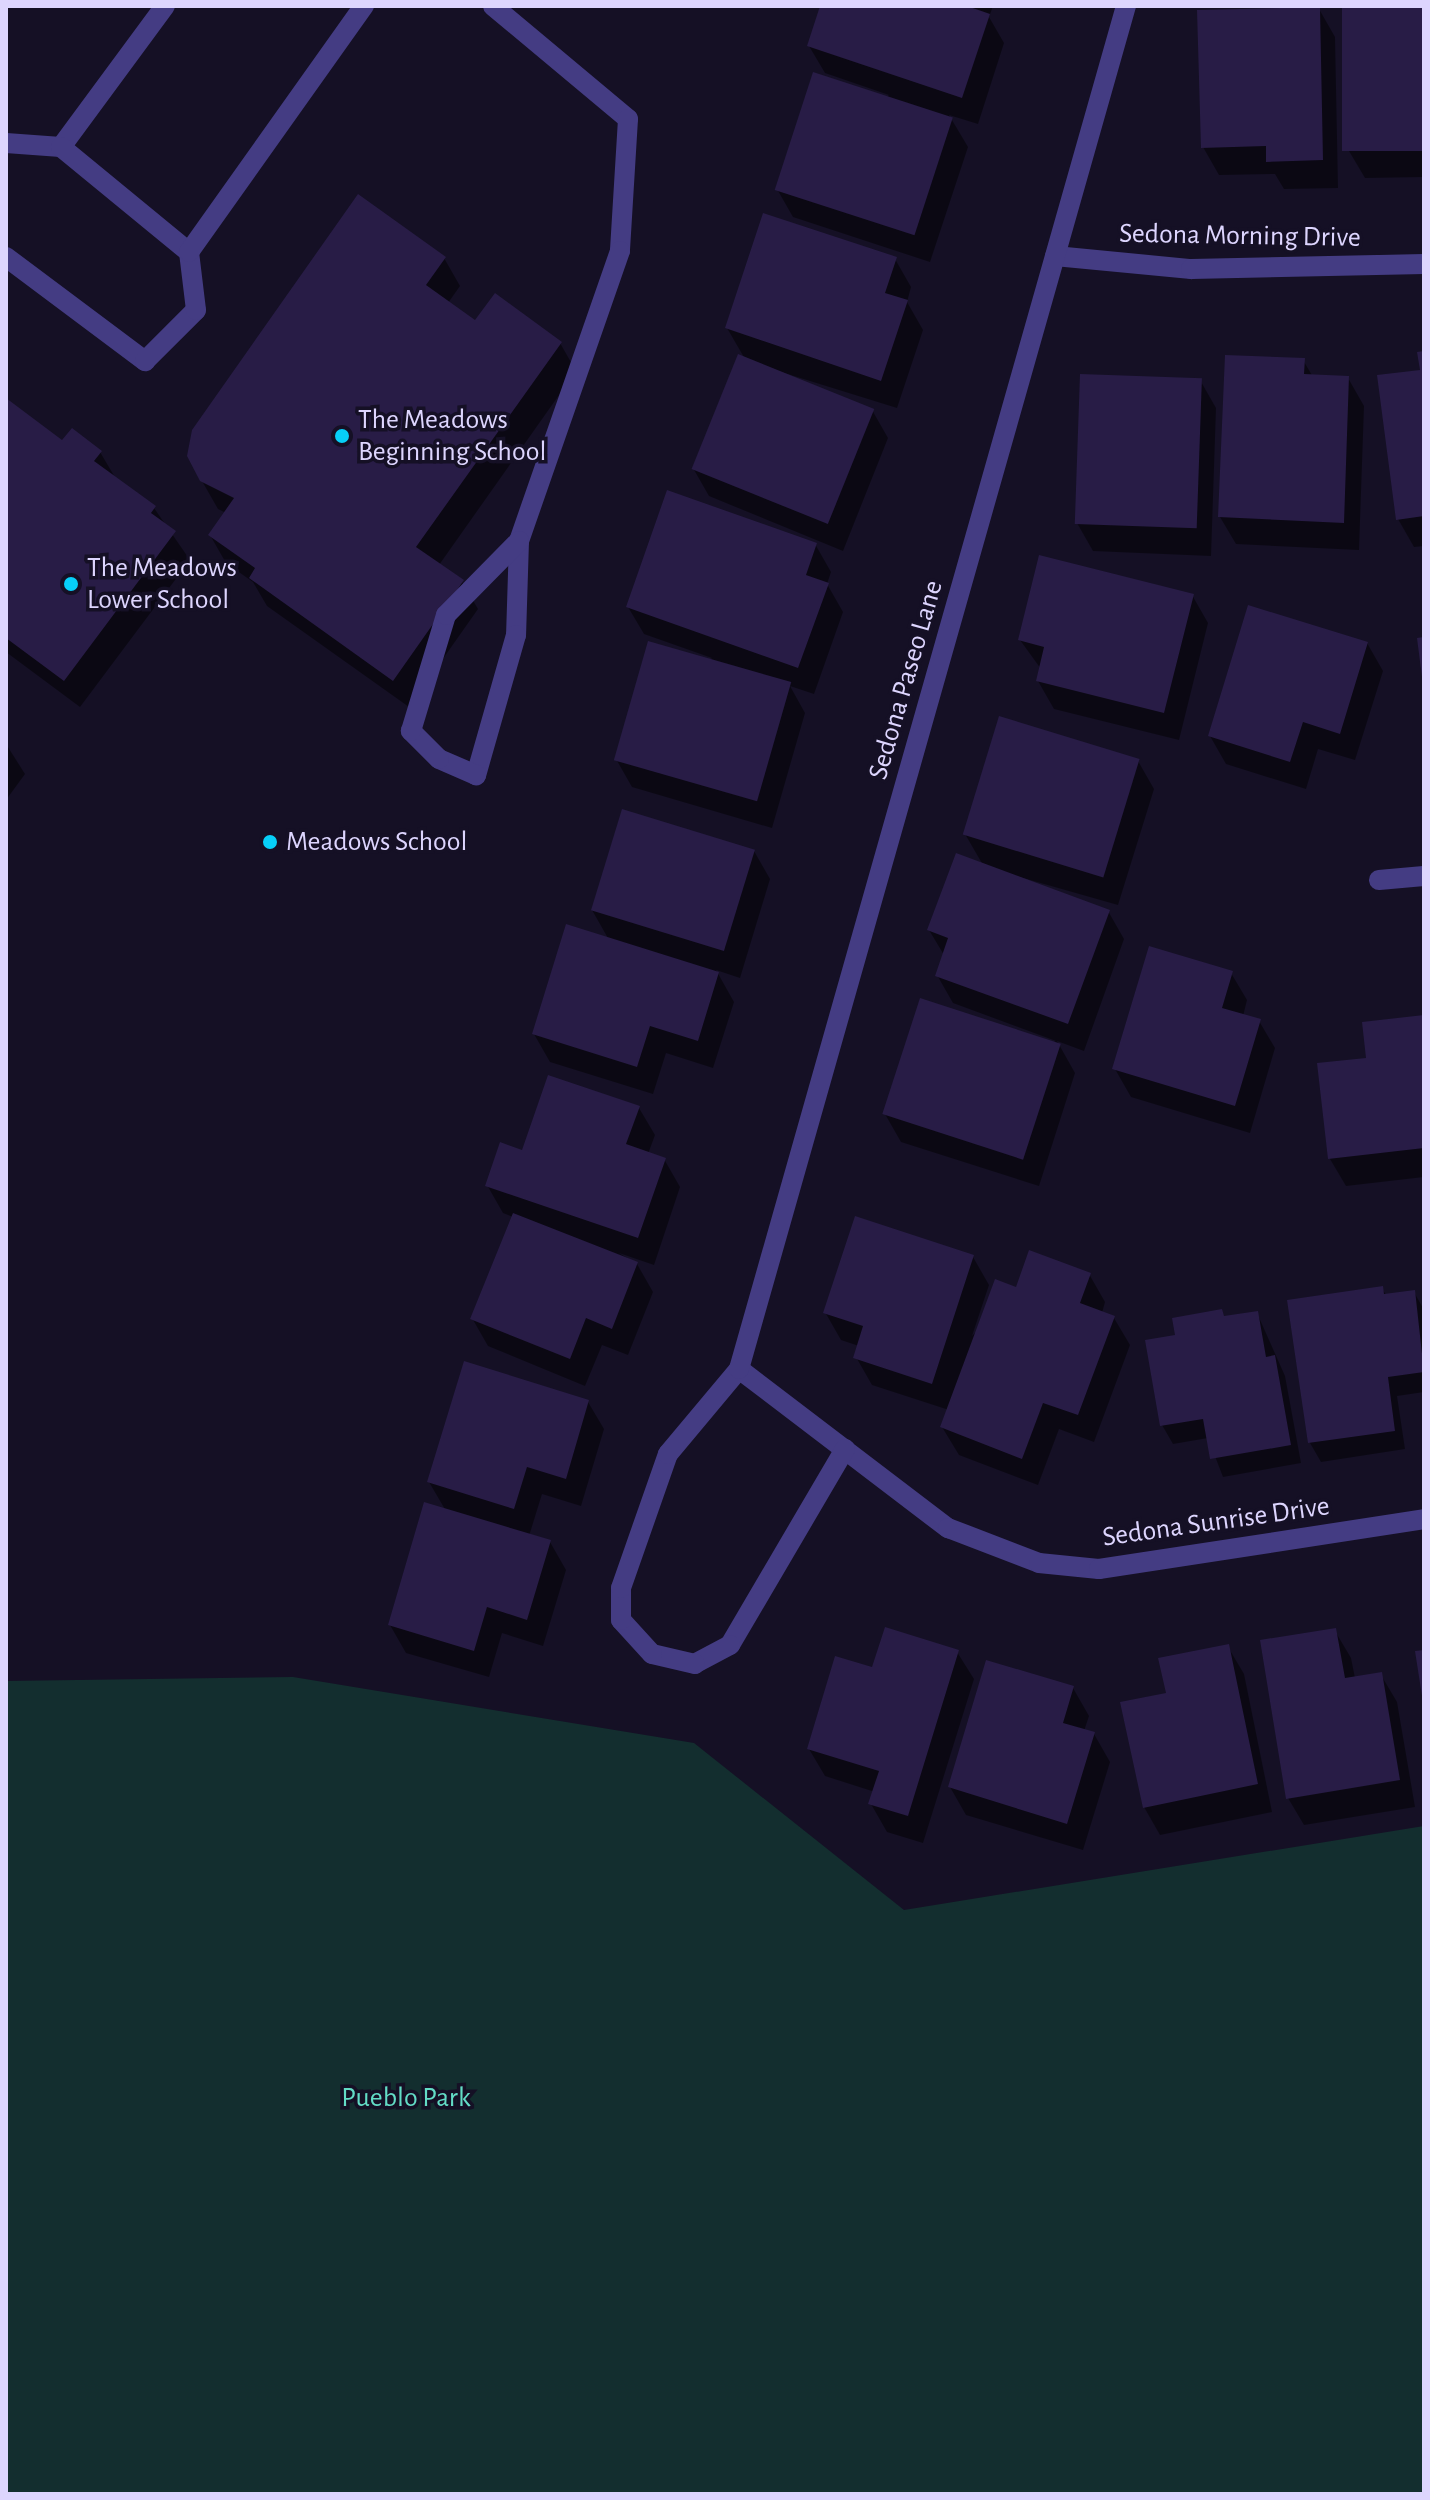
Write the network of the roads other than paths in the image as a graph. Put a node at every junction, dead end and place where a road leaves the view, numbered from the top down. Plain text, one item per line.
1 (165, 6) edge
2 (364, 6) edge
3 (493, 6) edge
4 (1126, 6) edge
5 (6, 143) edge
6 (61, 147) junction
7 (189, 252) junction
8 (1055, 256) junction
9 (6, 257) edge
10 (1424, 264) edge
11 (519, 541) junction
12 (1424, 876) edge
13 (1379, 880) dead end
14 (739, 1369) junction
15 (845, 1449) junction
16 (1424, 1519) edge

1 - 6 street
2 - 7 street
3 - 11 street
4 - 8 street, Sedona Paseo Lane
5 - 6 street
6 - 7 street
7 - 9 street
8 - 10 street, Sedona Morning Drive
8 - 14 street, Sedona Paseo Lane
11 - 11 street
12 - 13 street
14 - 15 street, Sedona Sunrise Drive
14 - 15 street
15 - 16 street, Sedona Sunrise Drive

